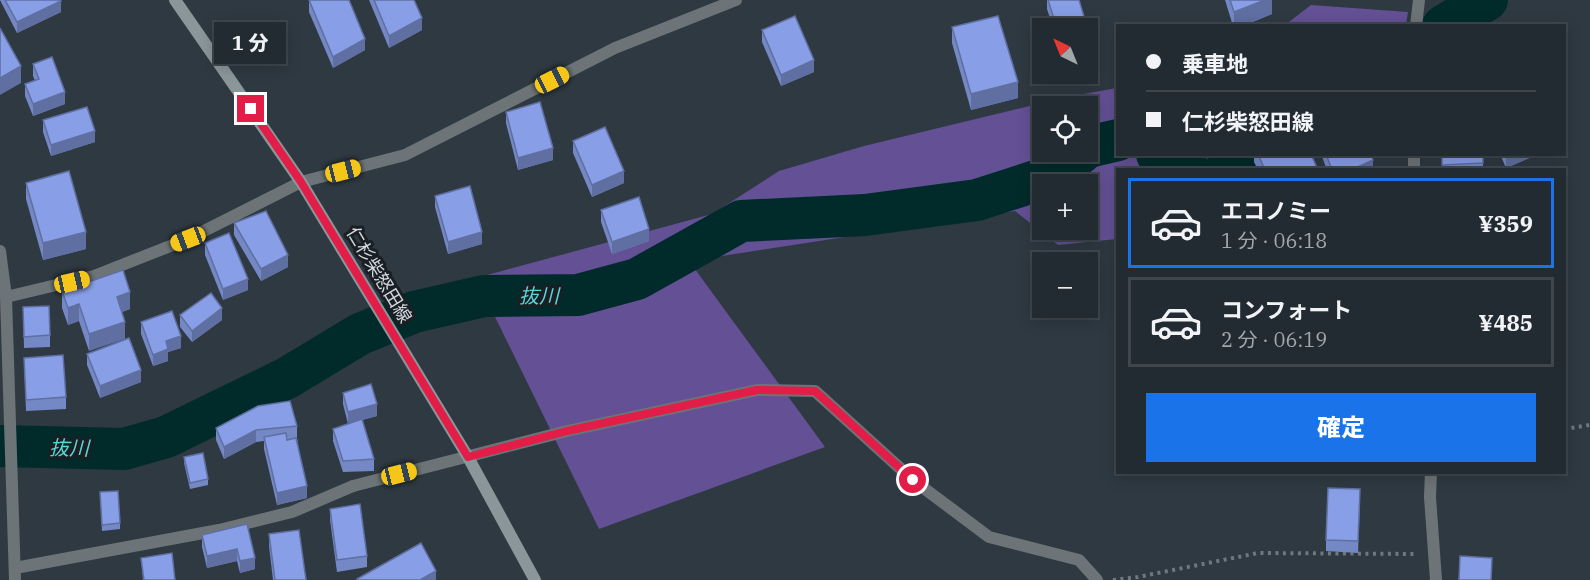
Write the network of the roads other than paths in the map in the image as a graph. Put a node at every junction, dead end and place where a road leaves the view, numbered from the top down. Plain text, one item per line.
1 (175, 0) edge
2 (736, 0) edge
3 (1419, 0) edge
4 (1416, 24) edge
5 (301, 182) junction
6 (0, 251) edge
7 (6, 297) junction
8 (468, 457) junction
9 (1431, 474) edge
10 (15, 574) edge
11 (535, 580) edge
12 (1097, 580) edge
13 (1436, 580) edge

1 - 5 main road, 仁杉柴怒田線
2 - 5 street
3 - 4 street
5 - 7 street
5 - 8 main road, 仁杉柴怒田線
6 - 7 street
7 - 10 street
8 - 10 street
8 - 11 main road, 仁杉柴怒田線
8 - 12 street
9 - 13 street

